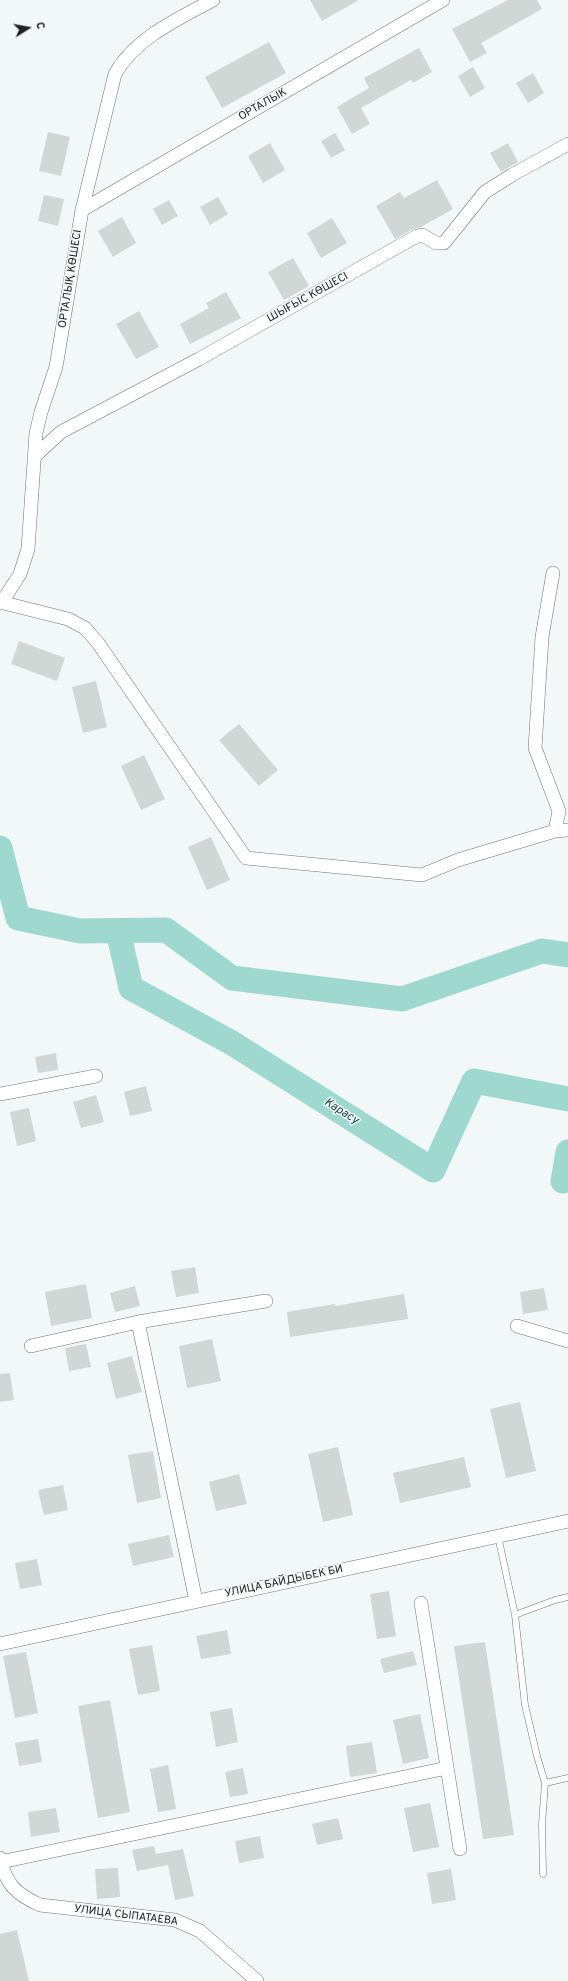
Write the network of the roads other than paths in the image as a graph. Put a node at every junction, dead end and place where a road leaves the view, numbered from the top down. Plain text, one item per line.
1 (213, 0) edge
2 (443, 0) edge
3 (568, 144) edge
4 (82, 210) junction
5 (36, 455) junction
6 (553, 573) dead end
7 (1, 602) edge
8 (562, 831) edge
9 (96, 1076) dead end
10 (0, 1094) edge
11 (266, 1301) dead end
12 (138, 1322) junction
13 (517, 1326) dead end
14 (568, 1341) edge
15 (30, 1346) dead end
16 (568, 1521) edge
17 (498, 1536) junction
18 (568, 1597) edge
19 (196, 1601) junction
20 (421, 1603) dead end
21 (515, 1615) junction
22 (0, 1644) edge
23 (447, 1768) junction
24 (568, 1778) edge
25 (545, 1783) junction
26 (460, 1849) dead end
27 (0, 1860) edge
28 (544, 1874) dead end
29 (257, 1981) edge

1 - 4 street, ОРТАЛЫҚ КӨШЕСІ
2 - 4 street, ОРТАЛЫК
3 - 5 street, ШЫҒЫС КӨШЕСІ
4 - 5 street, ОРТАЛЫҚ КӨШЕСІ
5 - 7 street, ОРТАЛЫҚ КӨШЕСІ
6 - 8 street
7 - 8 street
9 - 10 street
11 - 12 street
12 - 15 street
12 - 19 street
13 - 14 street
16 - 17 street, УЛИЦА БАЙДЫБЕК БИ
17 - 19 street, УЛИЦА БАЙДЫБЕК БИ
17 - 21 lane
18 - 21 lane
19 - 22 street, УЛИЦА БАЙДЫБЕК БИ
20 - 23 street
21 - 25 lane
23 - 26 street
23 - 27 street
24 - 25 lane
25 - 28 lane
27 - 29 street, УЛИЦА СЫПАТАЕВА

